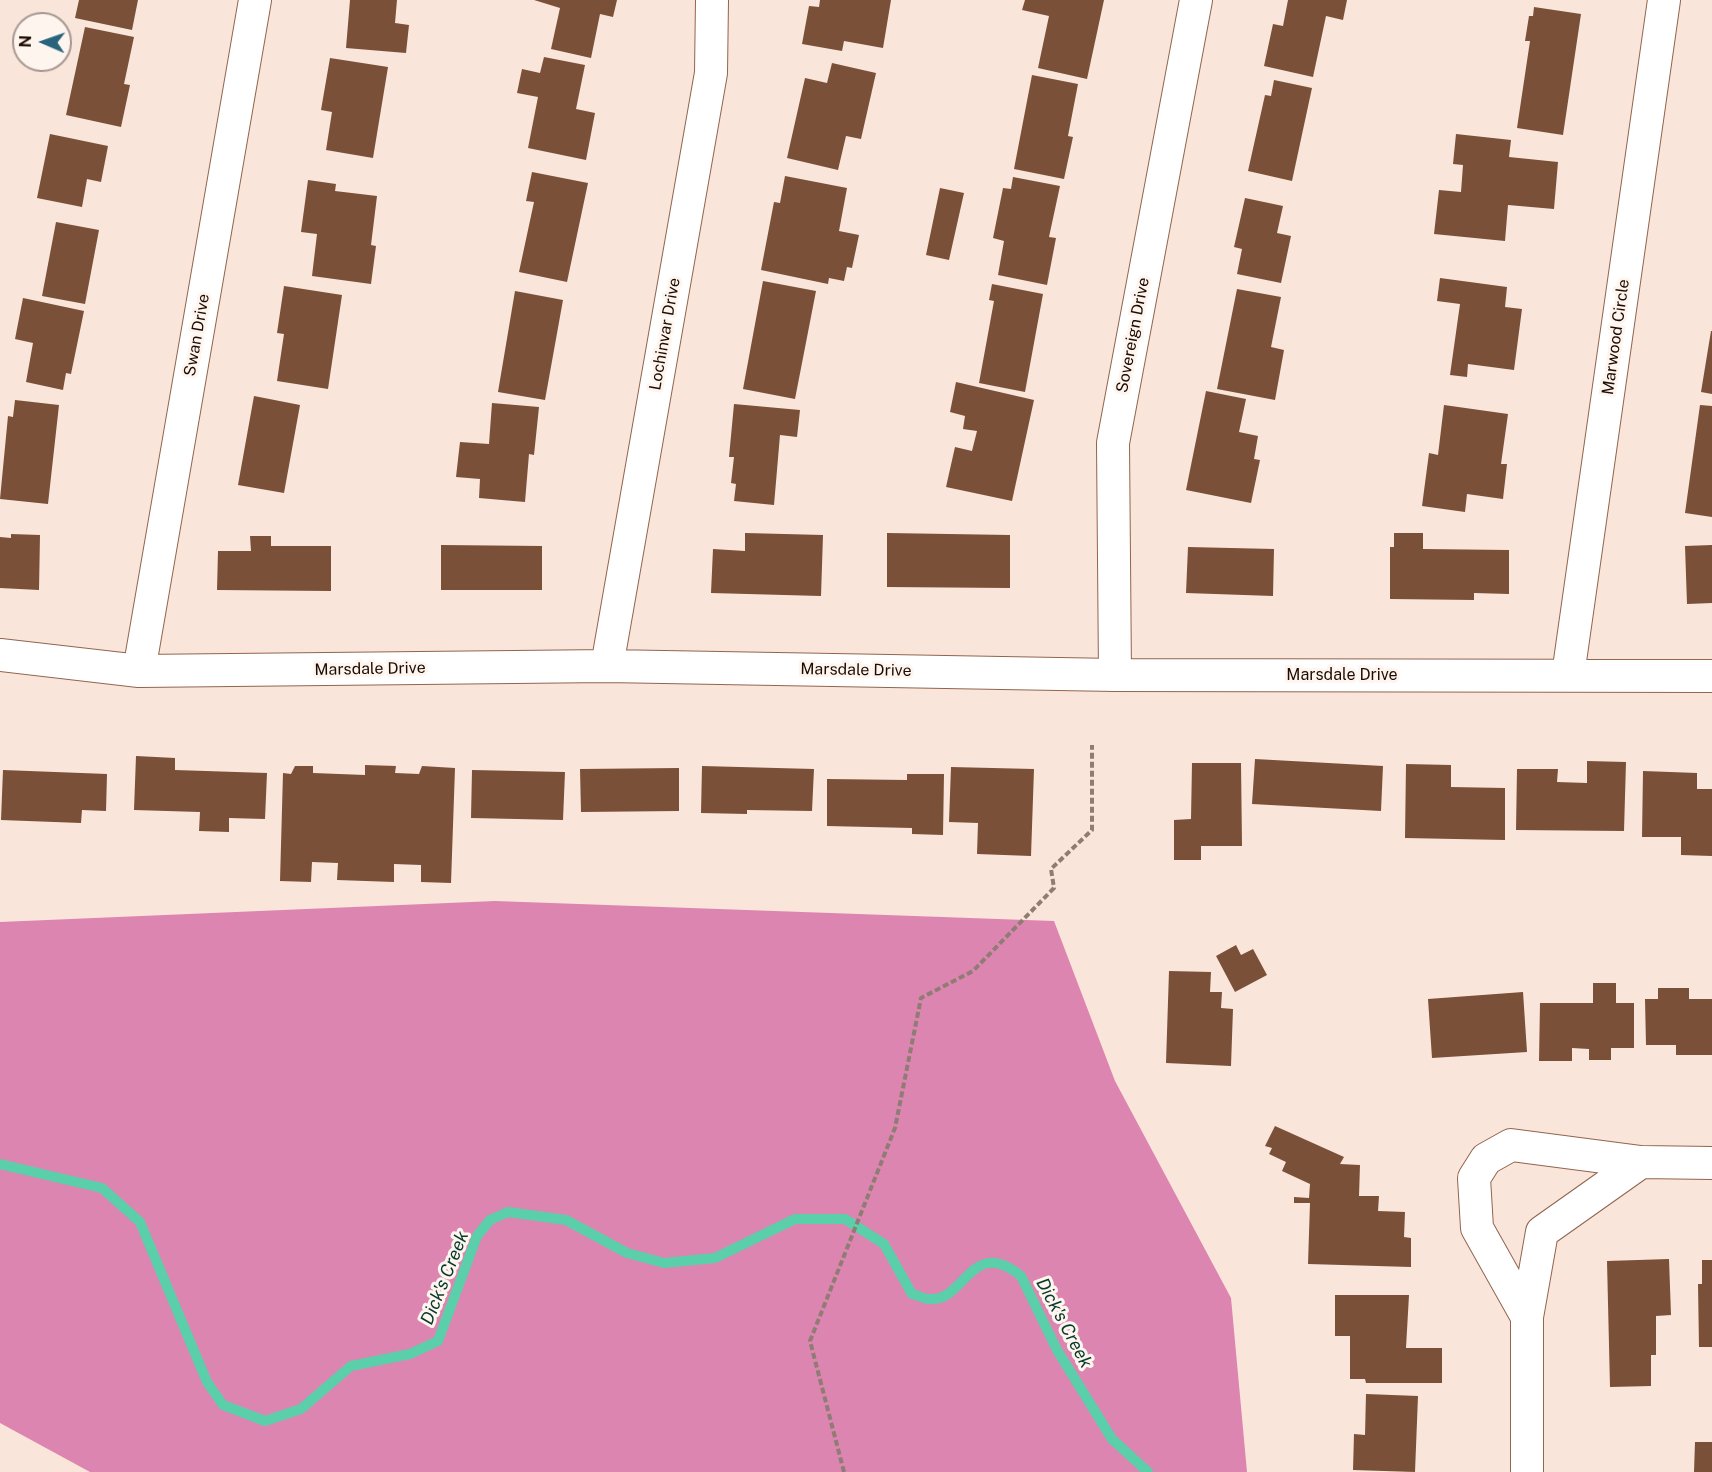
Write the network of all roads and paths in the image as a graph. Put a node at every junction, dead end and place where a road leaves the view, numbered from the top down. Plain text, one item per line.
1 (255, 0) edge
2 (712, 0) edge
3 (1196, 0) edge
4 (1664, 0) edge
5 (0, 655) edge
6 (607, 666) junction
7 (139, 671) junction
8 (1115, 675) junction
9 (1568, 675) junction
10 (1712, 676) edge
11 (1092, 745) dead end
12 (1641, 1162) junction
13 (1712, 1162) edge
14 (1527, 1317) junction
15 (844, 1472) edge
16 (1527, 1472) edge

1 - 7 street, Swan Drive
2 - 6 street, Lochinvar Drive
3 - 8 street, Sovereign Drive
4 - 9 street, Marwood Circle
5 - 7 street, Marsdale Drive
6 - 7 street, Marsdale Drive
6 - 8 street, Marsdale Drive
8 - 9 street, Marsdale Drive
9 - 10 street, Marsdale Drive
11 - 15 path
12 - 13 street
12 - 14 street
12 - 14 street
14 - 16 street

